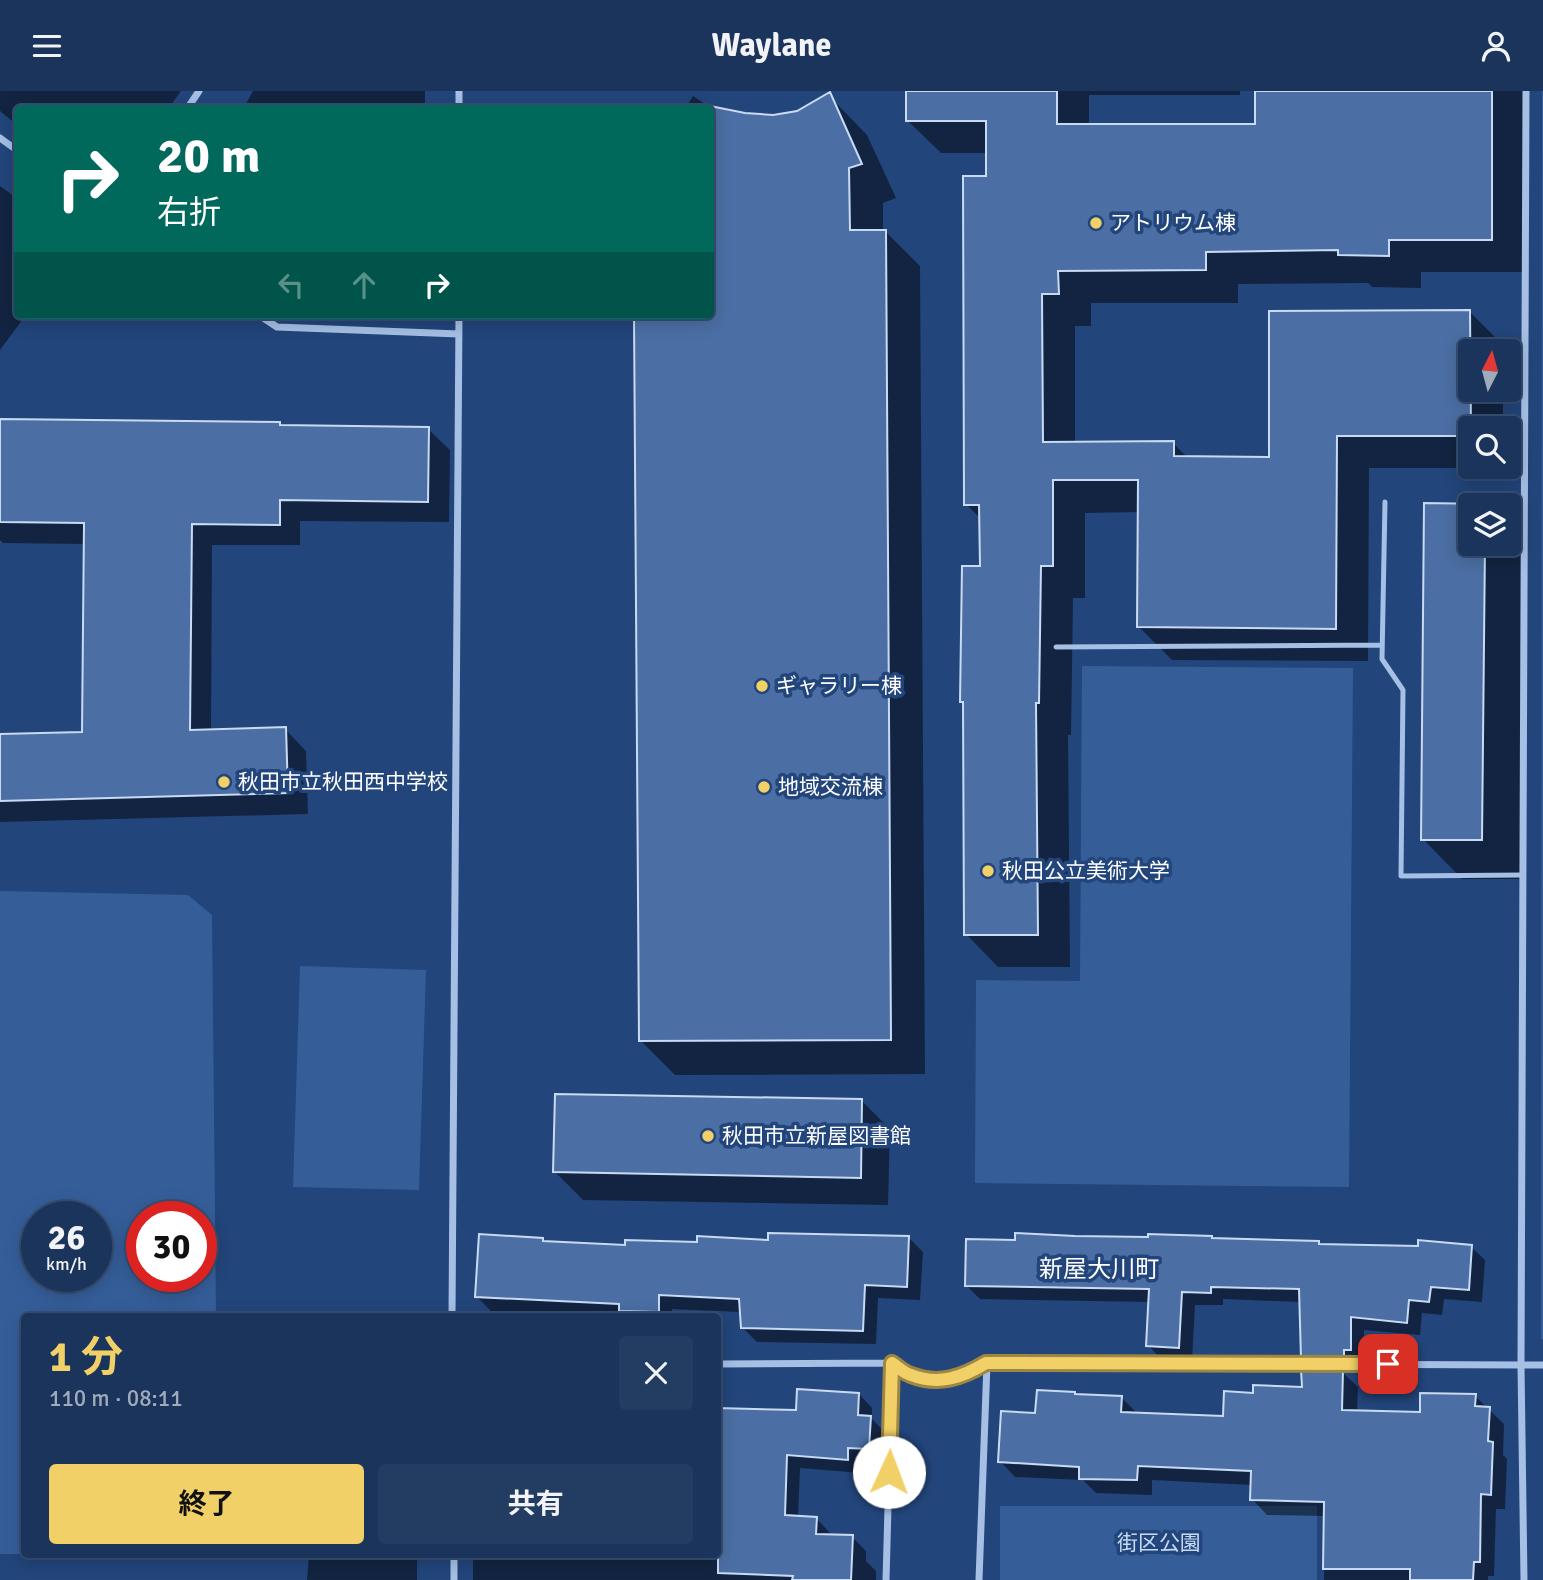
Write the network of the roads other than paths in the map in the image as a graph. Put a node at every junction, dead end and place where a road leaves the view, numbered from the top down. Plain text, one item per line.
1 (1526, 91) edge
2 (265, 319) edge
3 (459, 319) edge
4 (459, 334) junction
5 (1385, 502) dead end
6 (1382, 645) junction
7 (1056, 647) dead end
8 (1523, 875) junction
9 (452, 1313) edge
10 (892, 1363) junction
11 (986, 1363) junction
12 (721, 1364) edge
13 (1521, 1364) junction
14 (1543, 1365) edge
15 (454, 1558) edge
16 (454, 1580) edge
17 (886, 1580) edge
18 (979, 1580) edge
19 (1524, 1580) edge

1 - 8 street
2 - 4 street
3 - 4 street
4 - 9 street
5 - 6 lane
6 - 7 lane
6 - 8 lane
8 - 13 street
10 - 11 street
10 - 12 street
10 - 17 street
11 - 13 street
11 - 18 street
13 - 14 street
13 - 19 street
15 - 16 street

